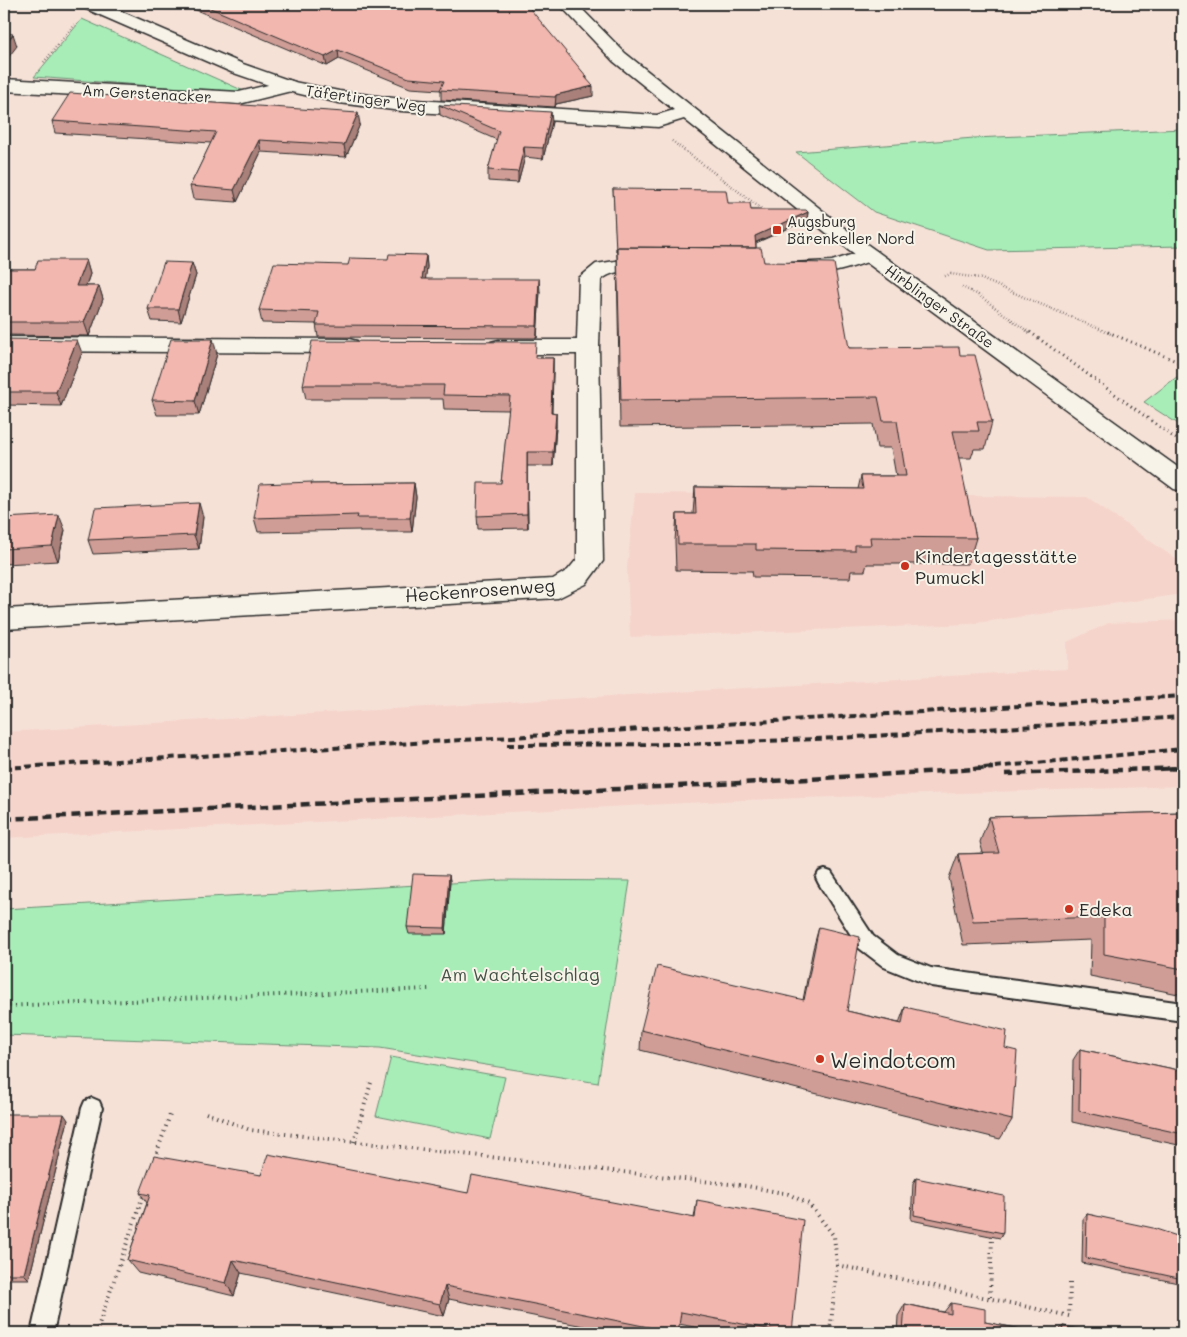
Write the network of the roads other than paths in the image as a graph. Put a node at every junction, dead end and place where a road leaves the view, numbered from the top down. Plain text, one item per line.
1 (90, 4) edge
2 (568, 4) edge
3 (4, 84) edge
4 (289, 86) junction
5 (687, 112) junction
6 (869, 255) junction
7 (675, 266) edge
8 (774, 266) edge
9 (4, 344) edge
10 (371, 346) edge
11 (481, 347) edge
12 (588, 347) junction
13 (1183, 483) edge
14 (4, 619) edge
15 (825, 878) dead end
16 (1183, 1012) edge
17 (92, 1108) dead end
18 (42, 1333) edge

1 - 4 street, Täfertinger Weg
2 - 5 street, Hirblinger Straße
3 - 4 street, Am Gerstenacker
4 - 5 street, Täfertinger Weg
5 - 6 street, Hirblinger Straße
6 - 8 street
6 - 13 street, Hirblinger Straße
7 - 12 street, Heckenrosenweg
9 - 10 street
11 - 12 street
12 - 14 street, Heckenrosenweg
15 - 16 lane
17 - 18 lane

